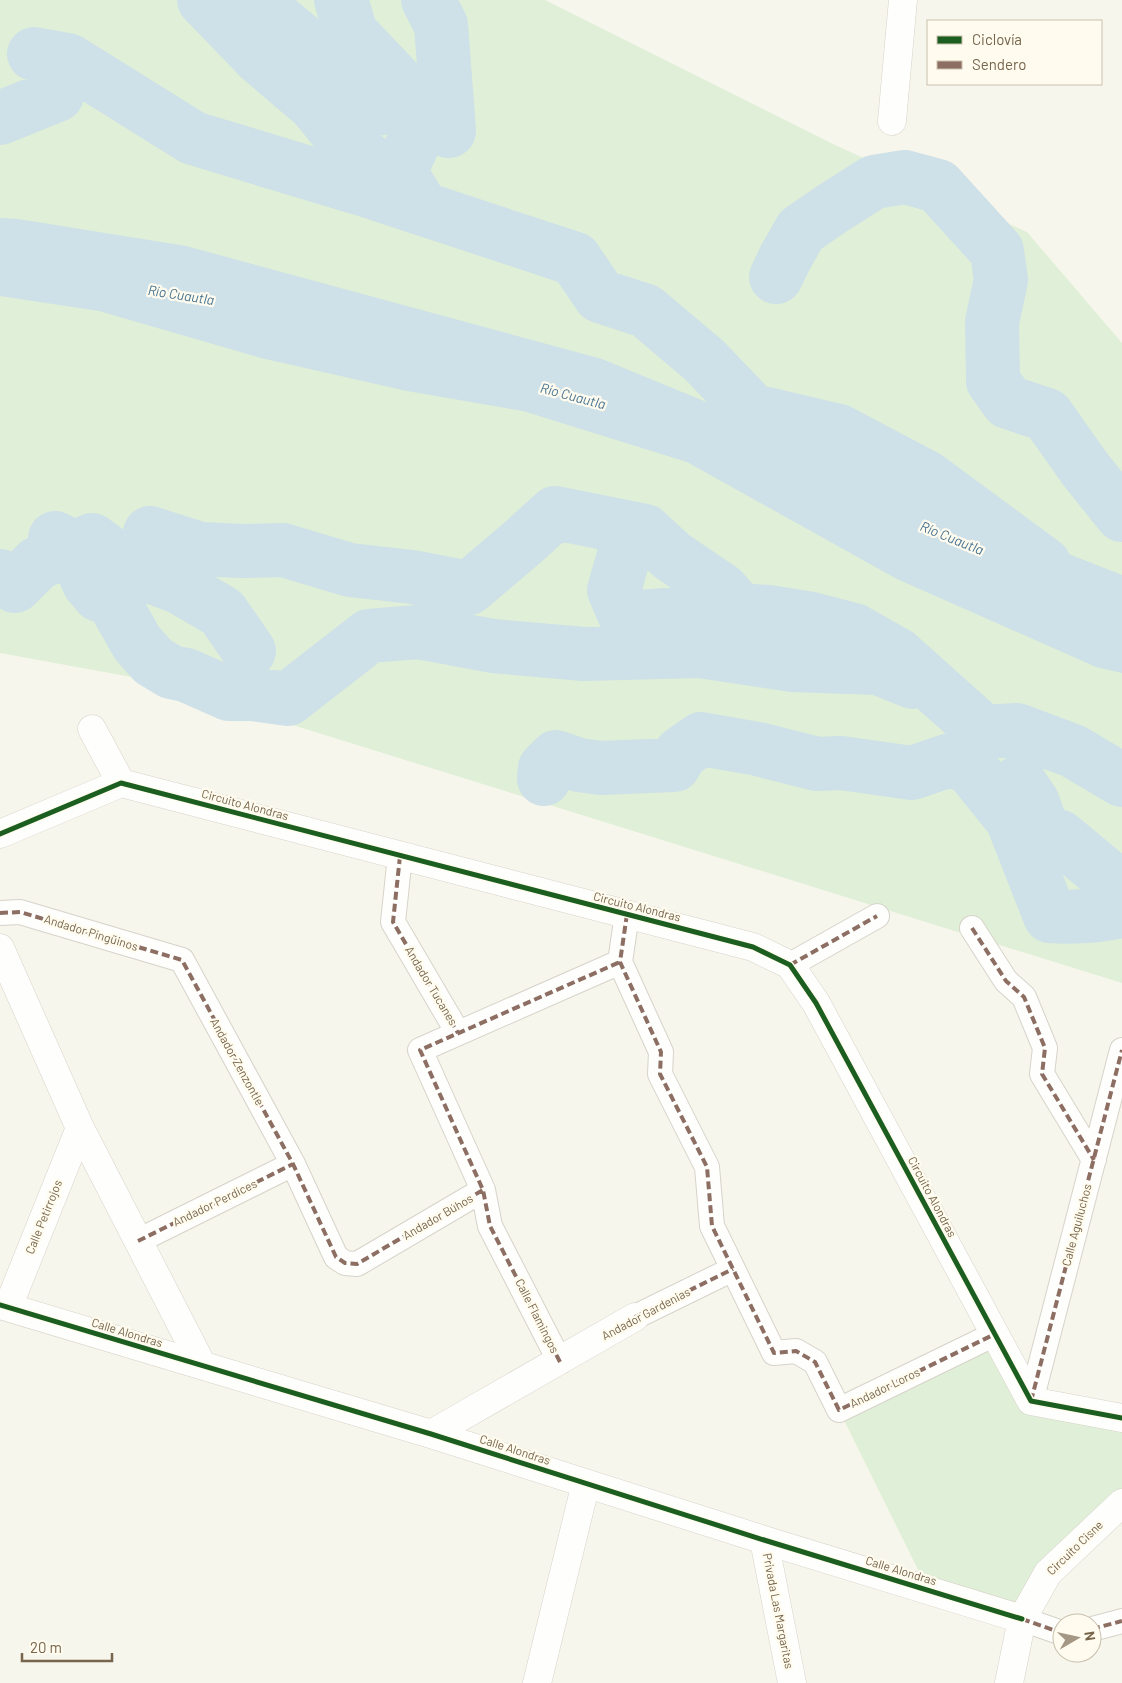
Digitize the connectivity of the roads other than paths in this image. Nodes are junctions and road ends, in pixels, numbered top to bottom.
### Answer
1 (903, 0) edge
2 (892, 121) dead end
3 (92, 729) dead end
4 (121, 783) junction
5 (0, 834) edge
6 (400, 856) junction
7 (0, 913) edge
8 (627, 914) junction
9 (877, 916) dead end
10 (972, 928) dead end
11 (0, 948) edge
12 (182, 960) joint
13 (620, 962) junction
14 (790, 965) junction
15 (458, 1034) junction
16 (1122, 1050) edge
17 (80, 1128) junction
18 (1094, 1160) junction
19 (293, 1164) junction
20 (483, 1190) junction
21 (138, 1241) junction
22 (733, 1269) junction
23 (4, 1306) edge
24 (635, 1317) joint
25 (995, 1334) junction
26 (560, 1362) junction
27 (202, 1365) junction
28 (1031, 1401) junction
29 (1122, 1418) edge
30 (431, 1434) junction
31 (586, 1483) junction
32 (1122, 1503) edge
33 (764, 1540) junction
34 (1022, 1619) junction
35 (1122, 1621) edge
36 (1102, 1626) edge
37 (1052, 1630) edge
38 (537, 1683) edge
39 (792, 1683) edge
40 (1009, 1683) edge

1 - 2 street
3 - 4 street
4 - 5 street
4 - 6 street, Circuito Alondras
6 - 8 street, Circuito Alondras
6 - 15 street, Andador Tucanes
7 - 12 street, Andador Pingüinos
8 - 13 street
8 - 14 street, Circuito Alondras
9 - 14 street
10 - 18 street
11 - 17 street
12 - 19 street, Andador Zenzontle
13 - 15 street, Andador Tucanes
13 - 22 street
14 - 25 street, Circuito Alondras
15 - 20 street, Andador Búhos
16 - 18 street, Calle Aguiluchos
17 - 21 street
17 - 23 street, Calle Petirrojos
18 - 28 street, Calle Aguiluchos
19 - 20 street, Andador Búhos
19 - 21 street, Andador Perdices
20 - 26 street, Calle Flamingos
21 - 27 street
22 - 24 street, Andador Gardenias
22 - 25 street, Andador Loros
23 - 27 street, Calle Alondras
24 - 26 street, Andador Gardenias
25 - 28 street, Circuito Alondras
26 - 30 street, Calle Flamingos
27 - 30 street, Calle Alondras
28 - 29 street
30 - 31 street, Calle Alondras
31 - 33 street, Calle Alondras
31 - 38 street
32 - 34 street, Circuito Cisne
33 - 34 street, Calle Alondras
33 - 39 street, Privada Las Margaritas
34 - 37 street
34 - 40 street, Circuito Cisne
35 - 36 street

